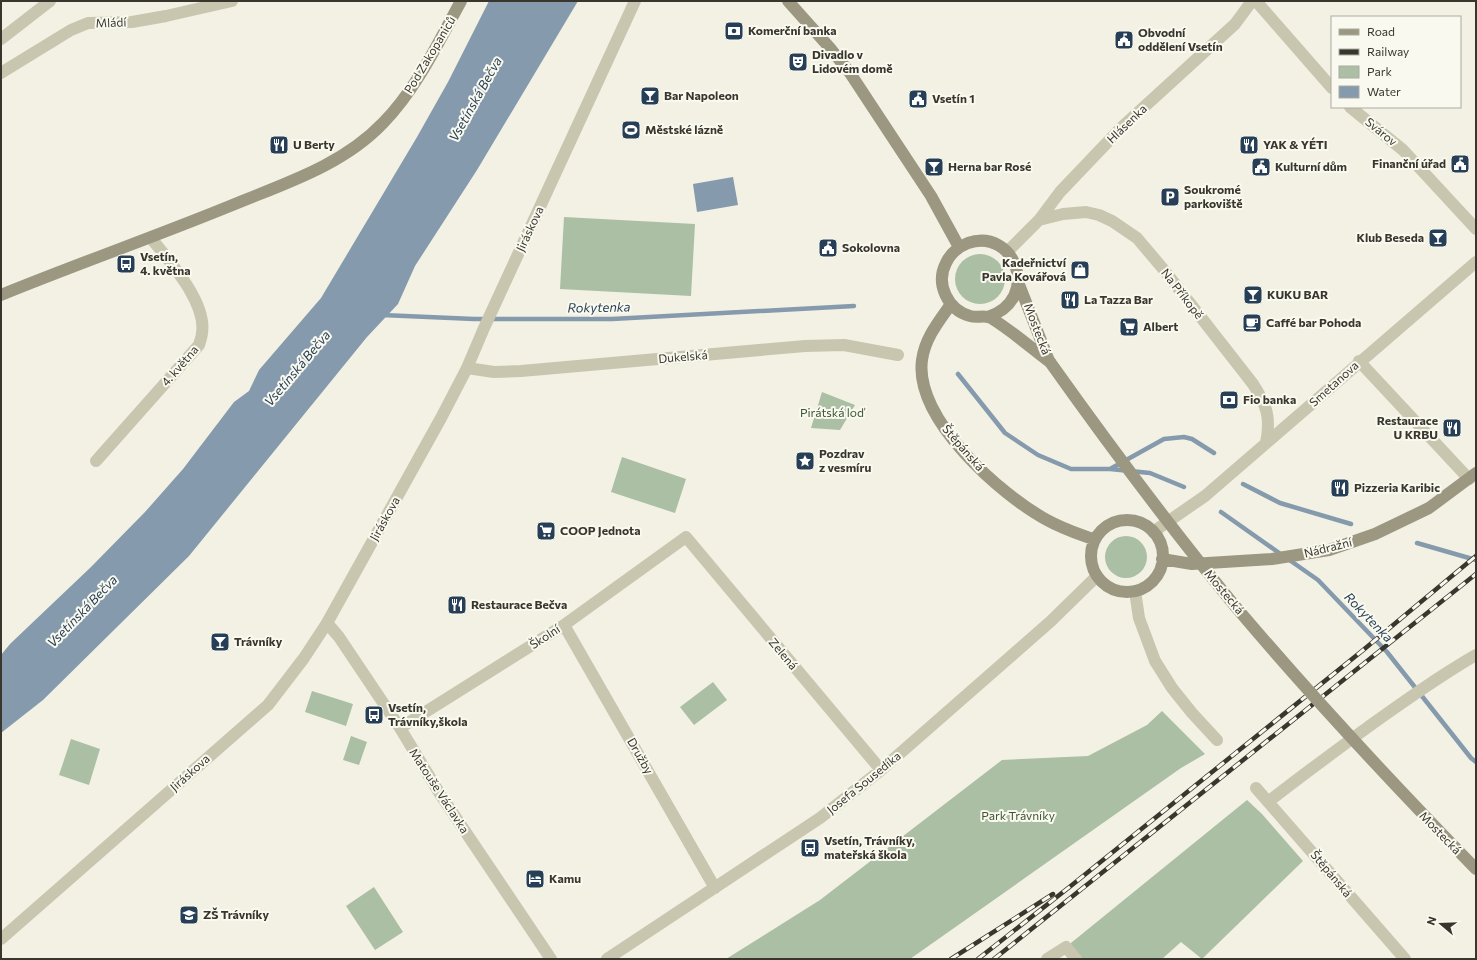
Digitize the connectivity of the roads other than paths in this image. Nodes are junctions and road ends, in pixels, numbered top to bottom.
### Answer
1 (50, 1) edge
2 (232, 1) edge
3 (461, 1) edge
4 (635, 1) edge
5 (788, 1) edge
6 (1252, 1) edge
7 (1256, 1) edge
8 (1, 39) edge
9 (1, 73) edge
10 (1331, 87) edge
11 (1351, 108) edge
12 (1039, 220) junction
13 (1476, 230) edge
14 (151, 238) junction
15 (959, 247) junction
16 (1007, 252) junction
17 (1476, 262) edge
18 (1018, 282) junction
19 (1, 295) edge
20 (951, 304) junction
21 (988, 316) junction
22 (898, 355) dead end
23 (1359, 361) junction
24 (1050, 362) junction
25 (467, 368) junction
26 (1266, 443) junction
27 (96, 461) dead end
28 (1472, 476) edge
29 (1153, 532) junction
30 (686, 537) joint
31 (1095, 540) junction
32 (1162, 560) junction
33 (1097, 576) junction
34 (1135, 591) junction
35 (327, 623) junction
36 (564, 625) junction
37 (1476, 655) edge
38 (400, 728) junction
39 (1216, 740) dead end
40 (881, 770) junction
41 (1256, 788) dead end
42 (1268, 802) junction
43 (1476, 869) edge
44 (715, 888) junction
45 (1, 938) edge
46 (551, 959) edge
47 (607, 959) edge
48 (1047, 959) edge
49 (1076, 959) edge
50 (1405, 959) edge

1 - 8 street
2 - 9 street, Mládí
3 - 14 street, Pod Zakopaniců
4 - 25 street, Jiráskova
5 - 15 street
6 - 12 street, Hlásenka
7 - 10 street
11 - 13 street, Svárov
12 - 16 street, Hlásenka
12 - 26 street, Na Příkopě
14 - 19 street
14 - 27 street, 4. května
15 - 16 street
15 - 20 street
16 - 18 street
17 - 23 street, Smetanova
18 - 21 street
18 - 24 street, Mostecká
20 - 21 street
20 - 31 street, Štěpánská
21 - 24 street
22 - 25 street, Dukelská
23 - 26 street, Smetanova
23 - 28 street
24 - 43 street, Mostecká, bridge
25 - 35 street, Jiráskova
26 - 29 street, Smetanova
28 - 32 street, Nádražní
29 - 31 street
29 - 32 street
30 - 36 street, Školní
30 - 40 street, Zelená
31 - 33 street
32 - 34 street
33 - 34 street
33 - 40 street, Josefa Sousedíka
34 - 39 street
35 - 38 street, Matouše Václavka
35 - 45 street, Jiráskova
36 - 38 street, Školní
36 - 44 street, Družby
37 - 42 street
38 - 46 street, Matouše Václavka
40 - 44 street, Josefa Sousedíka
41 - 42 street, Štěpánská
42 - 50 street, Štěpánská
44 - 47 street, Josefa Sousedíka
48 - 49 street

